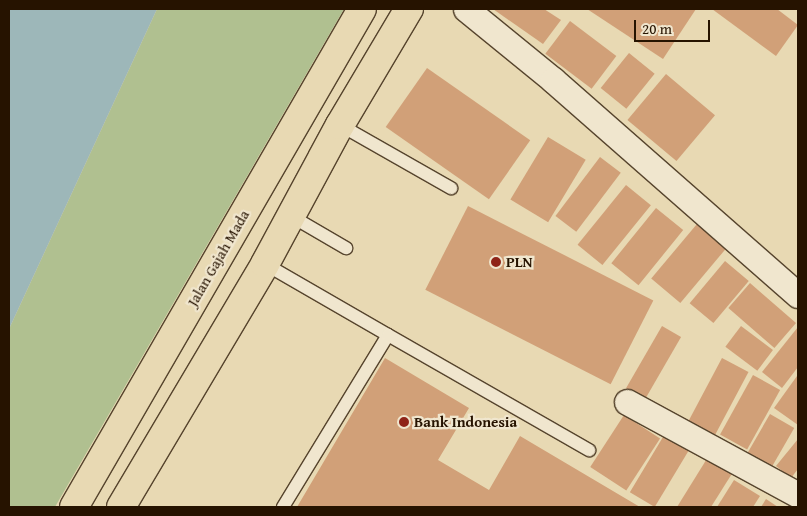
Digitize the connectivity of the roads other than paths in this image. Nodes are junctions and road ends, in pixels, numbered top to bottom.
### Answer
1 (362, 9) edge
2 (409, 9) edge
3 (466, 9) edge
4 (340, 125) junction
5 (451, 188) dead end
6 (291, 216) junction
7 (346, 248) dead end
8 (265, 264) junction
9 (798, 295) edge
10 (388, 335) junction
11 (627, 402) dead end
12 (589, 450) dead end
13 (798, 495) edge
14 (74, 507) edge
15 (122, 507) edge
16 (283, 507) edge

1 - 14 highway, Jalan Gajah Mada
2 - 4 highway
3 - 9 street
4 - 5 lane
4 - 6 highway
6 - 7 lane
6 - 8 highway
8 - 10 lane
8 - 15 highway
10 - 12 lane
10 - 16 lane
11 - 13 street

